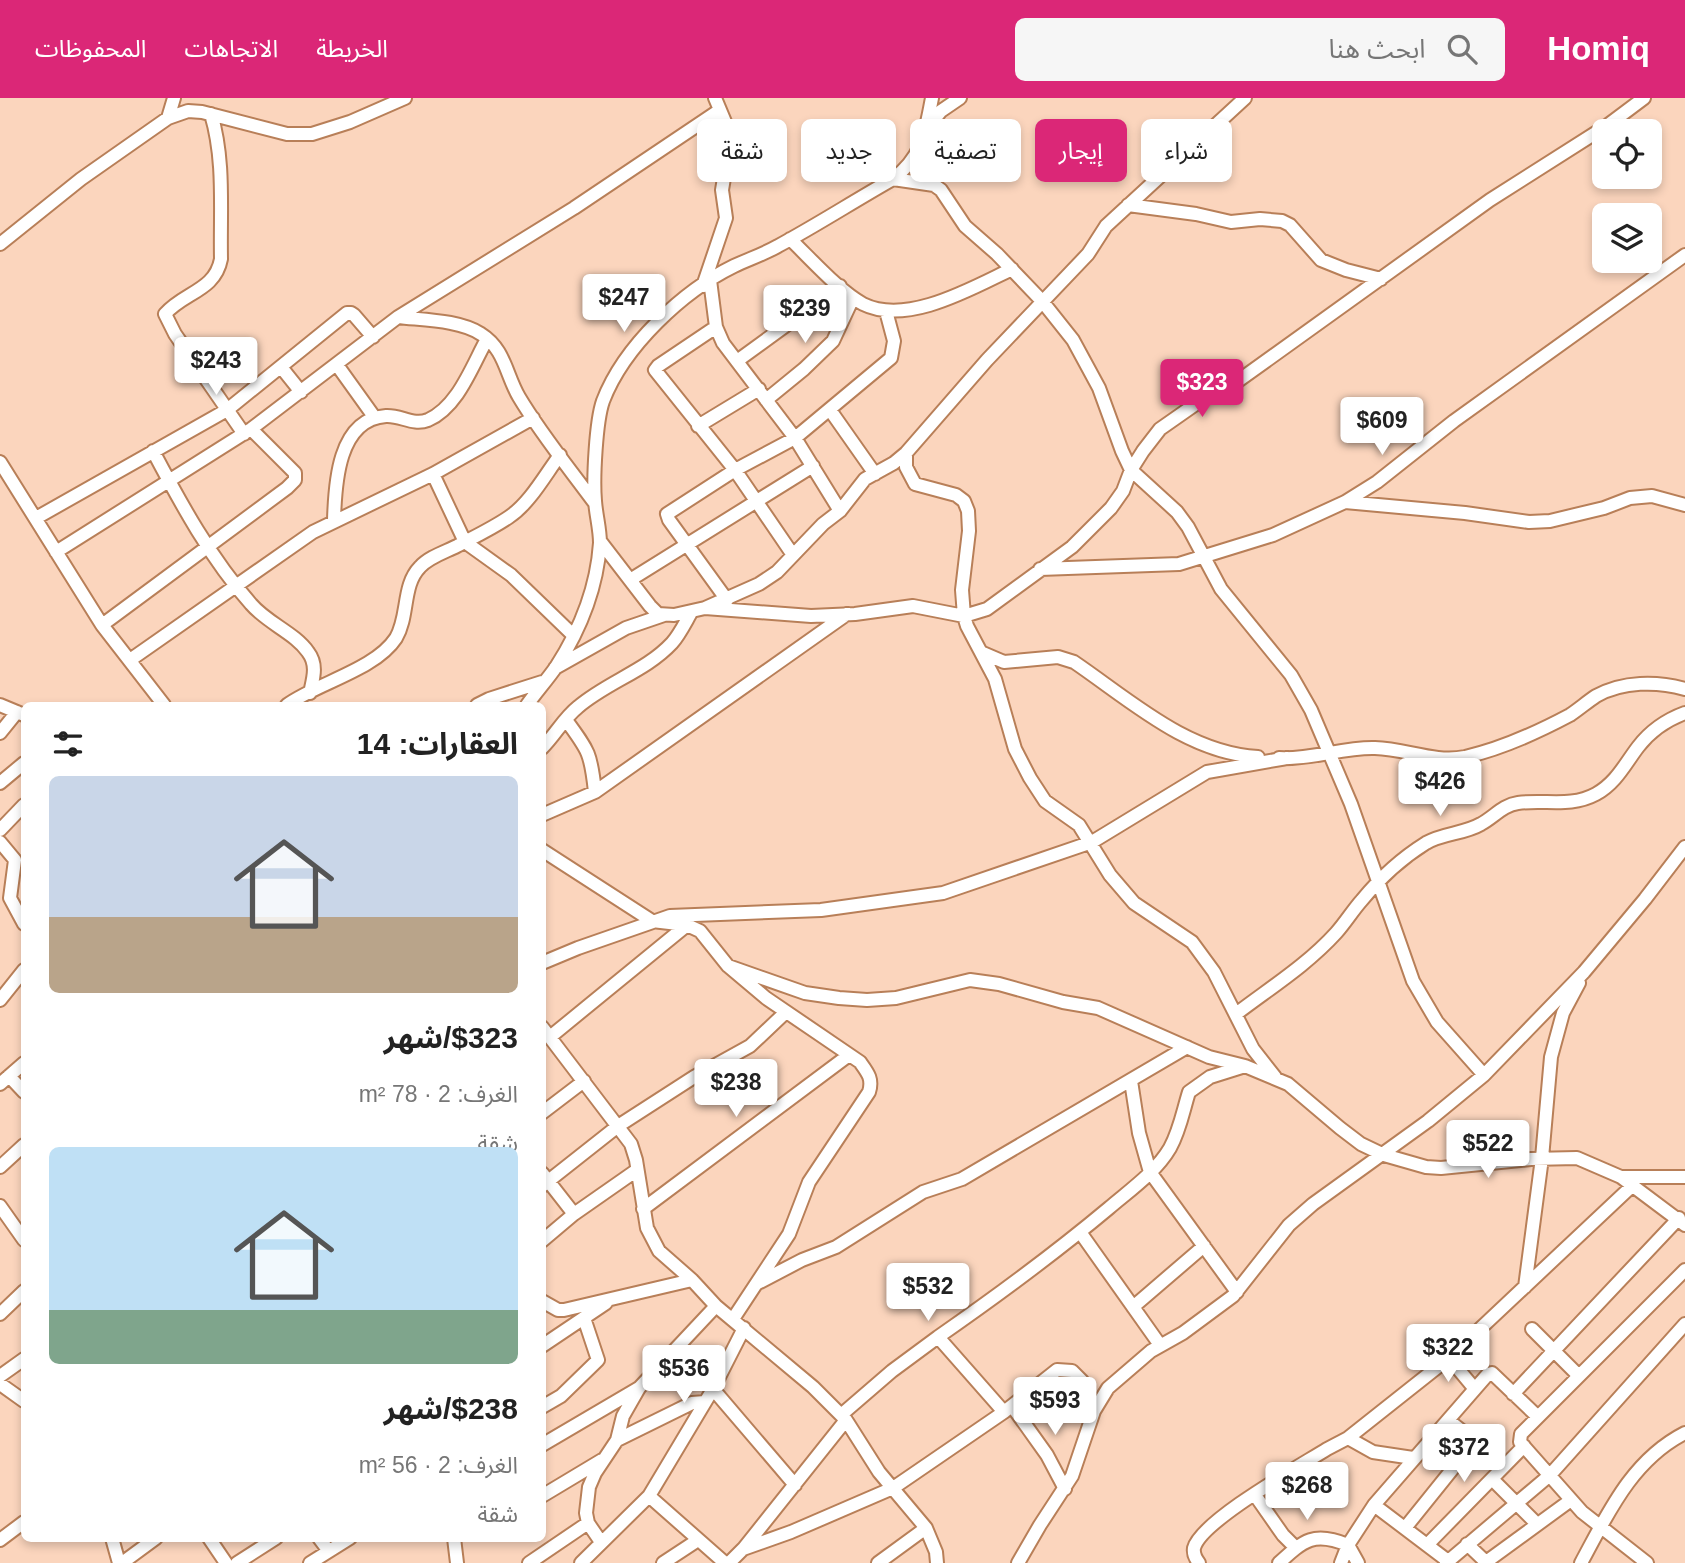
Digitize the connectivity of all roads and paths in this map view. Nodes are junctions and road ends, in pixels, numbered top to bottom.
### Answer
1 (174, 98) edge
2 (405, 98) edge
3 (932, 98) edge
4 (960, 98) edge
5 (1245, 98) edge
6 (1644, 98) edge
7 (718, 104) edge
8 (211, 114) junction
9 (168, 118) junction
10 (928, 119) edge
11 (935, 119) edge
12 (910, 164) edge
13 (896, 176) edge
14 (896, 179) edge
15 (888, 182) edge
16 (1128, 205) junction
17 (790, 239) junction
18 (0, 244) edge
19 (1685, 255) edge
20 (1012, 270) junction
21 (1381, 279) junction
22 (707, 283) junction
23 (840, 286) junction
24 (853, 298) junction
25 (1042, 301) junction
26 (886, 311) junction
27 (398, 317) junction
28 (716, 327) junction
29 (373, 337) junction
30 (487, 339) junction
31 (737, 361) junction
32 (337, 365) junction
33 (281, 367) junction
34 (301, 392) junction
35 (762, 395) junction
36 (227, 410) junction
37 (830, 410) junction
38 (375, 418) junction
39 (533, 418) junction
40 (698, 426) junction
41 (247, 432) junction
42 (795, 438) junction
43 (153, 451) junction
44 (906, 453) junction
45 (560, 455) junction
46 (0, 462) edge
47 (813, 466) junction
48 (735, 470) junction
49 (1131, 470) junction
50 (433, 474) junction
51 (875, 474) junction
52 (168, 480) junction
53 (0, 481) edge
54 (23, 495) junction
55 (757, 502) junction
56 (1345, 502) junction
57 (595, 503) junction
58 (1685, 505) edge
59 (840, 511) junction
60 (36, 518) junction
61 (334, 520) junction
62 (600, 541) junction
63 (465, 542) junction
64 (688, 545) junction
65 (208, 546) junction
66 (56, 552) junction
67 (793, 555) junction
68 (1205, 557) junction
69 (1039, 569) junction
70 (630, 580) junction
71 (237, 587) junction
72 (727, 600) junction
73 (699, 609) junction
74 (847, 614) junction
75 (664, 615) junction
76 (964, 616) junction
77 (102, 625) junction
78 (573, 635) junction
79 (983, 653) junction
80 (130, 660) junction
81 (555, 668) junction
82 (542, 682) junction
83 (1685, 689) edge
84 (310, 692) junction
85 (162, 702) edge
86 (292, 702) edge
87 (483, 702) edge
88 (529, 702) edge
89 (0, 705) edge
90 (21, 713) edge
91 (1685, 713) edge
92 (566, 720) junction
93 (0, 733) edge
94 (546, 743) edge
95 (1331, 753) junction
96 (1287, 758) junction
97 (21, 766) edge
98 (0, 783) edge
99 (595, 793) junction
100 (21, 808) edge
101 (546, 813) edge
102 (0, 830) edge
103 (0, 842) edge
104 (1092, 842) junction
105 (1685, 847) edge
106 (546, 853) edge
107 (14, 866) junction
108 (0, 883) edge
109 (1378, 883) junction
110 (21, 918) edge
111 (652, 921) junction
112 (687, 925) junction
113 (546, 961) edge
114 (728, 966) junction
115 (1584, 972) junction
116 (21, 974) edge
117 (0, 1000) edge
118 (786, 1012) junction
119 (1236, 1014) junction
120 (546, 1032) edge
121 (1187, 1047) junction
122 (849, 1055) junction
123 (21, 1066) edge
124 (1245, 1066) junction
125 (1484, 1075) junction
126 (1277, 1079) junction
127 (5, 1080) edge
128 (584, 1081) junction
129 (1131, 1081) junction
130 (21, 1090) edge
131 (546, 1110) edge
132 (618, 1126) junction
133 (21, 1148) edge
134 (1384, 1154) junction
135 (1542, 1158) junction
136 (0, 1167) edge
137 (637, 1170) junction
138 (1150, 1172) junction
139 (1621, 1177) junction
140 (1685, 1177) edge
141 (546, 1179) edge
142 (546, 1182) edge
143 (1633, 1185) junction
144 (0, 1206) edge
145 (643, 1209) junction
146 (574, 1214) junction
147 (1682, 1222) edge
148 (1080, 1232) junction
149 (21, 1235) edge
150 (546, 1238) edge
151 (1204, 1246) junction
152 (1685, 1270) edge
153 (692, 1280) junction
154 (753, 1286) junction
155 (1525, 1287) junction
156 (1237, 1292) junction
157 (21, 1294) edge
158 (612, 1299) junction
159 (716, 1306) junction
160 (546, 1307) edge
161 (1133, 1307) junction
162 (0, 1314) edge
163 (584, 1318) junction
164 (738, 1324) junction
165 (1685, 1324) edge
166 (1532, 1329) dead end
167 (937, 1337) junction
168 (546, 1343) edge
169 (1160, 1345) junction
170 (1554, 1351) junction
171 (1449, 1358) junction
172 (21, 1361) edge
173 (0, 1376) edge
174 (1580, 1376) junction
175 (0, 1384) edge
176 (639, 1388) junction
177 (1474, 1388) junction
178 (713, 1389) junction
179 (1513, 1394) junction
180 (21, 1399) edge
181 (705, 1402) junction
182 (546, 1405) edge
183 (1008, 1409) junction
184 (1094, 1411) junction
185 (844, 1417) junction
186 (1538, 1417) junction
187 (1448, 1420) junction
188 (1685, 1433) edge
189 (1348, 1438) junction
190 (617, 1440) junction
191 (1475, 1441) junction
192 (546, 1443) edge
193 (1524, 1446) junction
194 (605, 1458) junction
195 (1413, 1458) junction
196 (1505, 1465) junction
197 (1550, 1475) junction
198 (1492, 1479) junction
199 (795, 1485) junction
200 (893, 1488) junction
201 (1065, 1489) junction
202 (546, 1490) edge
203 (1255, 1495) junction
204 (649, 1496) junction
205 (1572, 1500) junction
206 (1517, 1502) junction
207 (1374, 1505) junction
208 (588, 1523) junction
209 (21, 1524) edge
210 (1537, 1524) junction
211 (926, 1528) junction
212 (1405, 1528) junction
213 (1602, 1528) junction
214 (0, 1540) edge
215 (698, 1540) junction
216 (113, 1542) edge
217 (150, 1542) edge
218 (212, 1542) edge
219 (270, 1542) edge
220 (322, 1542) edge
221 (343, 1542) edge
222 (454, 1542) edge
223 (601, 1542) junction
224 (1467, 1544) junction
225 (1348, 1545) junction
226 (1427, 1545) junction
227 (1296, 1548) junction
228 (743, 1549) junction
229 (328, 1550) junction
230 (455, 1561) edge
231 (313, 1562) edge
232 (1447, 1562) edge
233 (121, 1563) edge
234 (226, 1563) edge
235 (237, 1563) edge
236 (529, 1563) edge
237 (581, 1563) edge
238 (663, 1563) edge
239 (727, 1563) edge
240 (878, 1563) edge
241 (937, 1563) edge
242 (1018, 1563) edge
243 (1199, 1563) edge
244 (1279, 1563) edge
245 (1341, 1563) edge
246 (1358, 1563) edge
247 (1581, 1563) edge
248 (1647, 1563) edge

1 - 9 street
2 - 8 street
3 - 10 street
4 - 11 street
5 - 16 street
6 - 21 street
7 - 22 street
7 - 27 street
8 - 9 street
8 - 36 street
9 - 18 street
12 - 13 street
14 - 20 street
15 - 17 street
16 - 21 street
16 - 25 street
17 - 22 street
17 - 23 street
19 - 56 street
20 - 25 street
20 - 26 street
21 - 49 street
22 - 28 street
22 - 57 street
23 - 24 street
23 - 31 street
24 - 26 street
24 - 35 street
25 - 44 street
25 - 49 street
26 - 37 street
27 - 29 street
27 - 30 street
28 - 31 street
28 - 40 street
29 - 32 street
29 - 33 street
30 - 38 street
30 - 39 street
31 - 35 street
32 - 34 street
32 - 38 street
33 - 34 street
33 - 36 street
34 - 41 street
35 - 40 street
35 - 42 street
36 - 41 street
36 - 43 street
37 - 42 street
37 - 51 street
38 - 61 street
39 - 45 street
39 - 50 street
40 - 48 street
41 - 52 street
41 - 65 street
42 - 47 street
42 - 48 street
43 - 52 street
43 - 60 street
44 - 51 street
44 - 76 street
45 - 57 street
45 - 63 street
46 - 54 street
47 - 55 street
47 - 59 street
48 - 55 street
48 - 64 street
49 - 68 street
49 - 69 street
50 - 61 street
50 - 63 street
51 - 59 street
52 - 65 street
52 - 66 street
53 - 54 street
54 - 60 street
55 - 64 street
55 - 67 street
56 - 58 street
56 - 68 street
57 - 62 street
59 - 67 street
60 - 66 street
61 - 71 street
62 - 70 street
62 - 78 street
63 - 78 street
63 - 84 street
64 - 70 street
64 - 72 street
65 - 71 street
65 - 77 street
66 - 77 street
67 - 72 street
68 - 69 street
68 - 95 street
69 - 76 street
70 - 75 street
71 - 80 street
71 - 84 street
72 - 73 street
73 - 74 street
73 - 75 street
73 - 92 street
74 - 76 street
74 - 99 street
75 - 81 street
76 - 79 street
77 - 80 street
78 - 81 street
79 - 96 street
79 - 104 street
80 - 85 street
81 - 82 street
82 - 87 street
82 - 88 street
83 - 95 street
84 - 86 street
89 - 90 street
90 - 93 street
91 - 109 street
92 - 94 street
92 - 99 street
95 - 96 street
95 - 109 street
96 - 104 street
97 - 98 street
99 - 101 street
100 - 102 street
103 - 107 street
104 - 111 street
104 - 119 street
105 - 115 street
106 - 111 street
107 - 108 street
107 - 110 street
109 - 119 street
109 - 125 street
111 - 112 street
111 - 113 street
112 - 114 street
112 - 120 street
114 - 118 street
114 - 121 street
115 - 125 street
115 - 135 street
116 - 117 street
118 - 122 street
118 - 132 street
119 - 126 street
120 - 128 street
121 - 124 street
121 - 129 street
122 - 145 street
122 - 154 street
123 - 127 street
124 - 126 street
124 - 138 street
125 - 134 street
126 - 134 street
127 - 130 street
128 - 131 street
128 - 132 street
129 - 138 street
129 - 154 street
132 - 137 street
132 - 141 street
133 - 136 street
134 - 135 street
134 - 156 street
135 - 139 street
135 - 155 street
137 - 145 street
137 - 146 street
138 - 148 street
138 - 151 street
139 - 140 street
139 - 143 street
142 - 146 street
143 - 147 street
143 - 155 street
144 - 149 street
145 - 153 street
146 - 150 street
147 - 170 street
148 - 161 street
148 - 167 street
151 - 156 street
151 - 161 street
152 - 174 street
153 - 158 street
153 - 159 street
154 - 164 street
155 - 171 street
156 - 169 street
157 - 162 street
158 - 160 street
158 - 163 street
159 - 164 street
159 - 176 street
161 - 169 street
163 - 168 street
163 - 182 street
164 - 178 street
164 - 185 street
165 - 197 street
166 - 170 street
167 - 183 street
167 - 185 street
169 - 184 street
170 - 174 street
170 - 179 street
171 - 177 street
171 - 189 street
172 - 173 street
174 - 186 street
175 - 180 street
176 - 190 street
176 - 192 street
177 - 179 street
177 - 187 street
178 - 181 street
178 - 199 street
179 - 186 street
181 - 190 street
181 - 204 street
183 - 184 street
183 - 200 street
183 - 201 street
184 - 201 street
185 - 199 street
185 - 200 street
186 - 193 street
187 - 191 street
187 - 195 street
188 - 213 street
189 - 195 street
189 - 203 street
190 - 194 street
191 - 196 street
191 - 212 street
193 - 196 street
193 - 197 street
194 - 202 street
194 - 208 street
195 - 207 street
196 - 198 street
197 - 205 street
197 - 206 street
198 - 206 street
198 - 226 street
199 - 228 street
200 - 211 street
200 - 228 street
201 - 242 street
203 - 227 street
203 - 243 street
204 - 215 street
204 - 223 street
205 - 210 street
205 - 213 street
206 - 210 street
206 - 224 street
207 - 212 street
207 - 225 street
208 - 223 street
208 - 236 street
209 - 214 street
210 - 224 street
211 - 240 street
211 - 241 street
212 - 226 street
213 - 247 street
213 - 248 street
215 - 238 street
215 - 239 street
216 - 233 street
217 - 233 street
218 - 234 street
219 - 235 street
220 - 229 street
221 - 229 street
222 - 230 street
223 - 237 street
224 - 232 street
225 - 227 street
225 - 245 street
225 - 246 street
226 - 232 street
227 - 244 street
228 - 239 street
229 - 231 street

